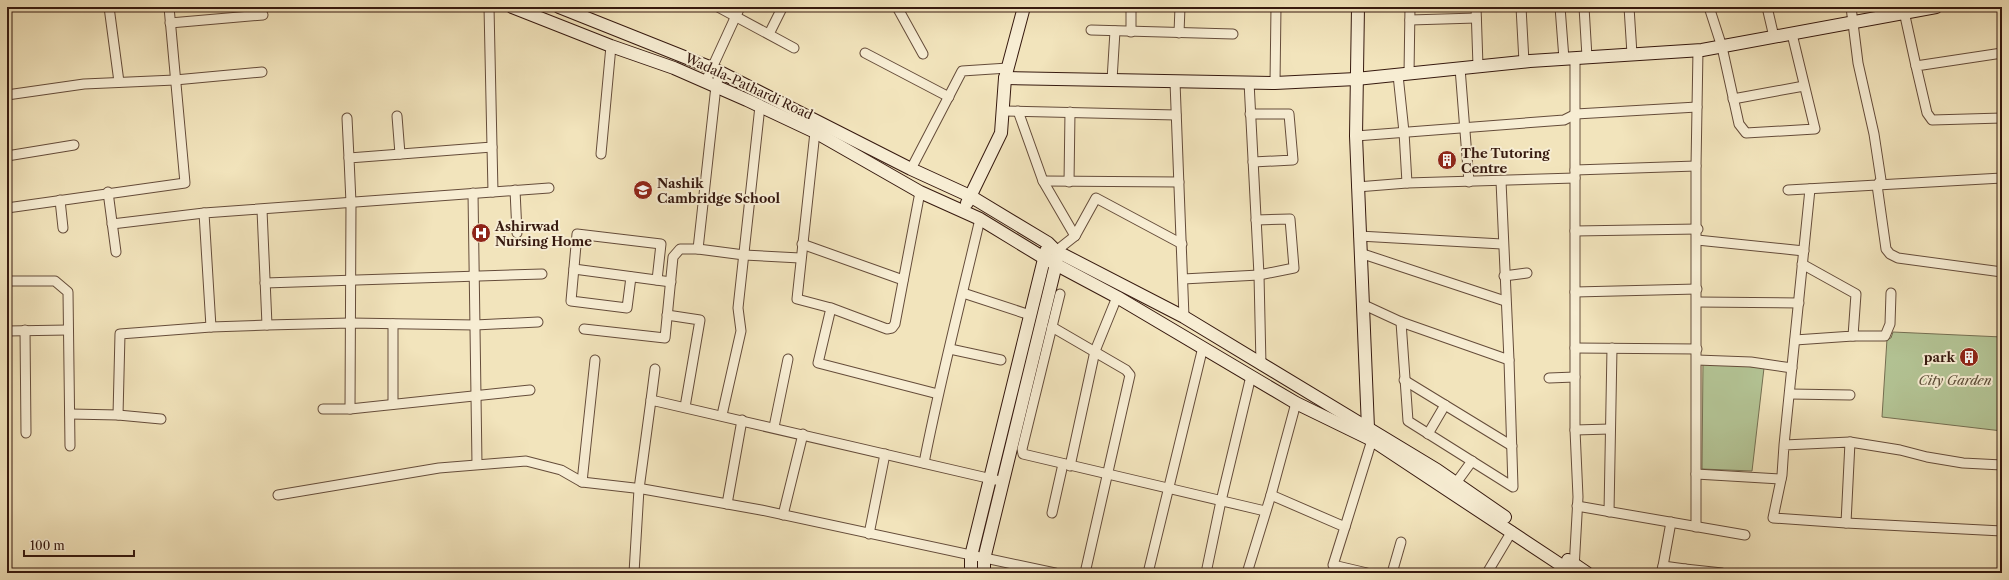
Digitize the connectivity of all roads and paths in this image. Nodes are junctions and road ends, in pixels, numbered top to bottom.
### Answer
1 (109, 7) edge
2 (169, 7) edge
3 (489, 7) edge
4 (512, 7) edge
5 (559, 7) edge
6 (718, 7) edge
7 (897, 7) edge
8 (1024, 7) edge
9 (1131, 7) edge
10 (1180, 7) edge
11 (1276, 7) edge
12 (1358, 7) edge
13 (1410, 7) edge
14 (1476, 7) edge
15 (1521, 7) edge
16 (1560, 7) edge
17 (1584, 7) edge
18 (1629, 7) edge
19 (1709, 7) edge
20 (1767, 7) edge
21 (1851, 7) edge
22 (1936, 7) edge
23 (782, 8) edge
24 (579, 10) edge
25 (1904, 10) edge
26 (738, 11) edge
27 (263, 15) dead end
28 (1476, 18) junction
29 (1410, 20) junction
30 (170, 23) junction
31 (1853, 23) junction
32 (1092, 30) dead end
33 (1115, 31) junction
34 (1131, 32) junction
35 (1179, 33) junction
36 (770, 34) junction
37 (1232, 34) dead end
38 (1792, 34) junction
39 (1774, 37) junction
40 (611, 46) junction
41 (1722, 47) junction
42 (794, 48) dead end
43 (1698, 50) junction
44 (865, 53) dead end
45 (923, 54) dead end
46 (1632, 54) junction
47 (2002, 55) edge
48 (1575, 58) junction
49 (1524, 62) junction
50 (1478, 66) junction
51 (1916, 66) junction
52 (1460, 68) junction
53 (716, 70) junction
54 (262, 72) dead end
55 (1006, 73) junction
56 (1403, 74) junction
57 (1356, 79) junction
58 (175, 80) junction
59 (1112, 80) junction
60 (119, 82) junction
61 (1175, 82) junction
62 (1249, 82) junction
63 (1276, 83) junction
64 (711, 84) junction
65 (1804, 86) junction
66 (7, 95) edge
67 (948, 97) junction
68 (1733, 99) junction
69 (760, 106) junction
70 (1698, 107) junction
71 (1003, 111) junction
72 (1018, 111) junction
73 (1070, 112) junction
74 (1250, 114) junction
75 (1576, 114) junction
76 (1176, 115) junction
77 (397, 116) dead end
78 (347, 118) dead end
79 (2002, 118) edge
80 (1465, 127) junction
81 (815, 132) junction
82 (1404, 132) junction
83 (1356, 136) junction
84 (74, 145) dead end
85 (492, 147) junction
86 (400, 154) junction
87 (601, 154) dead end
88 (7, 156) edge
89 (349, 158) junction
90 (1253, 162) junction
91 (1696, 166) junction
92 (911, 169) junction
93 (1575, 174) junction
94 (2002, 178) edge
95 (1043, 181) junction
96 (1501, 181) junction
97 (1069, 182) junction
98 (1103, 182) junction
99 (1179, 182) junction
100 (1469, 182) junction
101 (1407, 183) junction
102 (1877, 184) junction
103 (1357, 187) junction
104 (549, 188) dead end
105 (1810, 189) junction
106 (515, 190) junction
107 (1788, 190) dead end
108 (108, 192) junction
109 (493, 192) junction
110 (920, 192) junction
111 (473, 193) junction
112 (970, 196) junction
113 (1096, 198) junction
114 (60, 200) junction
115 (351, 203) junction
116 (7, 208) edge
117 (262, 210) junction
118 (964, 212) junction
119 (204, 213) junction
120 (980, 219) junction
121 (1256, 220) junction
122 (112, 224) junction
123 (63, 228) dead end
124 (1698, 229) junction
125 (1575, 231) junction
126 (517, 233) dead end
127 (1075, 236) junction
128 (1359, 236) junction
129 (1698, 240) junction
130 (802, 244) junction
131 (1182, 244) junction
132 (1502, 244) junction
133 (1052, 247) junction
134 (698, 249) junction
135 (1804, 250) junction
136 (116, 252) dead end
137 (1360, 253) junction
138 (744, 255) junction
139 (800, 258) junction
140 (1044, 258) junction
141 (1056, 264) junction
142 (1802, 264) junction
143 (574, 269) junction
144 (2002, 272) edge
145 (1527, 273) dead end
146 (542, 274) dead end
147 (1259, 275) junction
148 (474, 276) junction
149 (1504, 276) junction
150 (631, 277) junction
151 (350, 279) junction
152 (1183, 279) junction
153 (657, 280) junction
154 (903, 280) junction
155 (7, 281) edge
156 (671, 282) junction
157 (265, 283) junction
158 (1697, 289) junction
159 (1575, 292) junction
160 (963, 293) junction
161 (1891, 293) dead end
162 (1060, 294) dead end
163 (1117, 297) junction
164 (1505, 301) junction
165 (1697, 302) junction
166 (1362, 304) junction
167 (1798, 304) junction
168 (831, 308) junction
169 (667, 315) junction
170 (1030, 315) junction
171 (1184, 317) junction
172 (538, 322) dead end
173 (1401, 322) junction
174 (350, 323) junction
175 (393, 324) junction
176 (266, 325) junction
177 (475, 325) junction
178 (211, 327) junction
179 (1052, 327) junction
180 (584, 329) dead end
181 (25, 330) junction
182 (68, 330) junction
183 (7, 331) edge
184 (1853, 336) junction
185 (1795, 340) junction
186 (1203, 346) junction
187 (1575, 348) junction
188 (1612, 348) junction
189 (950, 349) junction
190 (1697, 349) junction
191 (1095, 351) junction
192 (788, 359) dead end
193 (595, 360) dead end
194 (1000, 360) dead end
195 (1509, 360) junction
196 (1697, 360) junction
197 (1261, 365) junction
198 (1792, 368) junction
199 (655, 369) dead end
200 (1251, 376) junction
201 (1575, 377) junction
202 (1549, 378) dead end
203 (1404, 380) junction
204 (530, 390) dead end
205 (938, 394) junction
206 (1790, 394) junction
207 (476, 395) junction
208 (1850, 395) dead end
209 (651, 400) junction
210 (1296, 403) junction
211 (394, 404) junction
212 (1445, 405) junction
213 (685, 407) junction
214 (323, 409) dead end
215 (350, 409) junction
216 (70, 414) junction
217 (118, 415) junction
218 (722, 415) junction
219 (161, 419) dead end
220 (742, 420) junction
221 (774, 427) junction
222 (1575, 430) junction
223 (1610, 430) junction
224 (26, 433) dead end
225 (803, 434) junction
226 (1428, 434) junction
227 (1368, 435) junction
228 (1850, 442) junction
229 (1784, 445) junction
230 (70, 446) dead end
231 (1512, 446) junction
232 (885, 454) junction
233 (1472, 461) junction
234 (924, 463) junction
235 (477, 464) junction
236 (1067, 465) junction
237 (2002, 465) edge
238 (1107, 474) junction
239 (1696, 474) junction
240 (990, 479) junction
241 (1781, 479) junction
242 (582, 482) junction
243 (1003, 482) junction
244 (1456, 483) junction
245 (1168, 488) junction
246 (640, 489) junction
247 (278, 495) dead end
248 (1271, 495) junction
249 (1221, 501) junction
250 (727, 504) junction
251 (1577, 506) junction
252 (1265, 511) junction
253 (1609, 512) junction
254 (1052, 513) dead end
255 (783, 515) junction
256 (1671, 522) junction
257 (1846, 523) junction
258 (1696, 527) junction
259 (1345, 528) junction
260 (2002, 530) edge
261 (1512, 531) junction
262 (869, 534) junction
263 (1745, 536) dead end
264 (1401, 542) dead end
265 (971, 556) junction
266 (984, 559) junction
267 (1332, 569) edge
268 (1662, 569) edge
269 (1574, 570) edge
270 (1687, 571) edge
271 (634, 573) edge
272 (971, 573) edge
273 (984, 573) edge
274 (1055, 573) edge
275 (1085, 573) edge
276 (1148, 573) edge
277 (1206, 573) edge
278 (1247, 573) edge
279 (1366, 573) edge
280 (1392, 573) edge
281 (1487, 573) edge
282 (1587, 573) edge
283 (1722, 573) edge

1 - 60 street
2 - 30 street
3 - 85 street
4 - 40 main road, Wadala-Pathardi Road
5 - 24 main road, Wadala-Pathardi Road
6 - 26 street
7 - 45 street
8 - 55 main road
9 - 34 street
10 - 35 street
11 - 63 street
12 - 57 main road
13 - 29 street
14 - 28 street
15 - 49 street
16 - 48 street
17 - 48 street
18 - 46 street
19 - 41 street
20 - 39 street
21 - 31 street
22 - 25 main road
23 - 36 street
24 - 53 main road, Wadala-Pathardi Road
25 - 31 main road
25 - 51 street
26 - 36 street
26 - 53 street
27 - 30 street
28 - 29 street
28 - 50 street
29 - 56 street
30 - 58 street
31 - 38 main road
31 - 102 street
32 - 33 street
33 - 34 street
33 - 59 street
34 - 35 street
35 - 37 street
36 - 42 street
38 - 39 main road
38 - 65 street
39 - 41 main road
40 - 64 main road, Wadala-Pathardi Road
40 - 87 street
41 - 43 main road
41 - 68 street
43 - 46 main road
43 - 70 street
44 - 67 street
46 - 48 main road
47 - 51 street
48 - 49 main road
48 - 75 street
49 - 50 main road
50 - 52 main road
51 - 79 street
52 - 56 main road
52 - 80 street
53 - 64 street
53 - 92 main road, Wadala-Pathardi Road
54 - 58 street
55 - 59 main road
55 - 67 street
55 - 71 main road
56 - 57 main road
56 - 82 street
57 - 63 main road
57 - 83 main road
58 - 60 street
58 - 108 street
59 - 61 main road
60 - 66 street
61 - 62 main road
61 - 76 street
62 - 63 main road
62 - 74 street
64 - 69 main road, Wadala-Pathardi Road
64 - 134 street
65 - 68 street
65 - 68 street
67 - 92 street
69 - 81 main road, Wadala-Pathardi Road
69 - 138 street
70 - 75 street
70 - 91 street
71 - 72 street
71 - 112 main road
72 - 73 street
72 - 95 street
73 - 76 street
73 - 97 street
74 - 90 street
74 - 90 street
75 - 80 street
75 - 93 street
76 - 99 street
77 - 86 street
78 - 89 street
80 - 82 street
80 - 100 street
81 - 110 main road, Wadala-Pathardi Road
81 - 130 street
82 - 83 street
82 - 101 street
83 - 103 main road
84 - 88 street
85 - 86 street
85 - 109 street
86 - 89 street
89 - 115 street
90 - 121 street
91 - 93 street
91 - 124 street
92 - 112 main road, Wadala-Pathardi Road
93 - 96 street
93 - 125 street
94 - 102 street
95 - 97 street
95 - 127 street
96 - 100 street
96 - 132 street
97 - 98 street
98 - 99 street
98 - 113 street
99 - 131 street
100 - 101 street
101 - 103 street
102 - 105 street
102 - 144 street
103 - 128 main road
104 - 106 street
105 - 107 street
105 - 135 street
106 - 109 street
106 - 126 street
108 - 114 street
108 - 122 street
109 - 111 street
110 - 118 main road, Wadala-Pathardi Road
110 - 154 street
111 - 115 street
111 - 148 street
112 - 118 main road
112 - 133 main road, Wadala-Pathardi Road
113 - 127 street
113 - 131 street
114 - 116 street
114 - 123 street
115 - 117 street
115 - 151 street
117 - 119 street
117 - 157 street
118 - 120 main road, Wadala-Pathardi Road
119 - 122 street
119 - 178 street
120 - 140 main road, Wadala-Pathardi Road
120 - 160 street
121 - 147 street
121 - 147 street
122 - 136 street
124 - 125 street
124 - 129 street
125 - 159 street
127 - 133 street
128 - 132 street
128 - 137 main road
129 - 135 street
129 - 158 street
130 - 139 street
130 - 154 street
131 - 152 street
132 - 149 street
133 - 140 main road
133 - 141 main road
133 - 171 main road, Wadala-Pathardi Road
134 - 138 street
134 - 156 street
135 - 142 street
137 - 164 street
137 - 166 main road
138 - 139 street
138 - 218 street
139 - 168 street
140 - 141 main road, Wadala-Pathardi Road
140 - 170 main road
141 - 163 main road, Wadala-Pathardi Road
141 - 243 main road
142 - 167 street
142 - 184 street
143 - 150 street
143 - 150 street
143 - 153 street
145 - 149 street
146 - 148 street
147 - 152 street
147 - 197 street
148 - 151 street
148 - 177 street
149 - 164 street
150 - 153 street
151 - 157 street
151 - 174 street
152 - 171 street
153 - 156 street
154 - 168 street
155 - 182 street
156 - 169 street
157 - 176 street
158 - 159 street
158 - 165 street
159 - 187 street
160 - 170 street
160 - 189 street
161 - 184 street
162 - 179 street
163 - 186 main road, Wadala-Pathardi Road
163 - 191 street
164 - 195 street
165 - 167 street
165 - 190 street
166 - 173 street
166 - 227 main road
167 - 185 street
168 - 205 street
169 - 180 street
169 - 213 street
170 - 240 main road
171 - 197 main road, Wadala-Pathardi Road
172 - 177 street
173 - 195 street
173 - 203 street
174 - 175 street
174 - 176 street
174 - 215 street
175 - 177 street
175 - 211 street
176 - 178 street
177 - 207 street
178 - 217 street
179 - 191 street
179 - 236 street
181 - 182 street
181 - 183 street
181 - 224 street
182 - 216 street
184 - 185 street
185 - 198 street
186 - 200 main road, Wadala-Pathardi Road
186 - 245 street
187 - 188 street
187 - 201 street
188 - 190 street
188 - 223 street
189 - 194 street
189 - 205 street
190 - 196 street
191 - 236 street
191 - 238 street
192 - 221 street
193 - 242 street
195 - 231 street
196 - 198 street
196 - 239 street
197 - 227 main road, Wadala-Pathardi Road
198 - 206 street
199 - 209 street
200 - 210 main road, Wadala-Pathardi Road
200 - 249 street
201 - 202 street
201 - 222 street
203 - 212 street
203 - 226 street
204 - 207 street
205 - 234 street
206 - 208 street
206 - 229 street
207 - 211 street
207 - 235 street
209 - 213 street
209 - 246 street
210 - 227 main road, Wadala-Pathardi Road
210 - 248 street
211 - 215 street
212 - 226 street
212 - 231 street
213 - 218 street
214 - 215 street
216 - 217 street
216 - 230 street
217 - 219 street
218 - 220 street
220 - 221 street
220 - 250 street
221 - 225 street
222 - 223 street
222 - 251 street
223 - 253 street
225 - 232 street
225 - 255 street
226 - 233 street
227 - 244 main road
227 - 259 street
227 - 261 main road
228 - 229 street
228 - 237 street
228 - 257 street
229 - 241 street
231 - 233 street
232 - 234 street
232 - 262 street
233 - 244 street
234 - 240 street
235 - 242 street
235 - 247 street
236 - 238 street
236 - 254 street
238 - 245 street
238 - 275 street
239 - 241 street
239 - 258 street
240 - 243 street
240 - 265 main road
241 - 257 street
242 - 246 street
243 - 266 main road
244 - 269 main road
245 - 249 street
245 - 276 street
246 - 250 street
246 - 271 street
248 - 252 street
248 - 259 street
249 - 252 street
249 - 277 street
250 - 255 street
251 - 253 street
251 - 269 street
252 - 278 street
253 - 256 street
255 - 262 street
256 - 258 street
256 - 268 street
257 - 260 street
258 - 263 street
259 - 267 street
261 - 269 main road
261 - 281 street
262 - 265 street
264 - 280 street
265 - 266 street
265 - 272 main road
266 - 273 main road
266 - 274 street
267 - 279 street
268 - 270 street
269 - 282 main road
270 - 283 street

